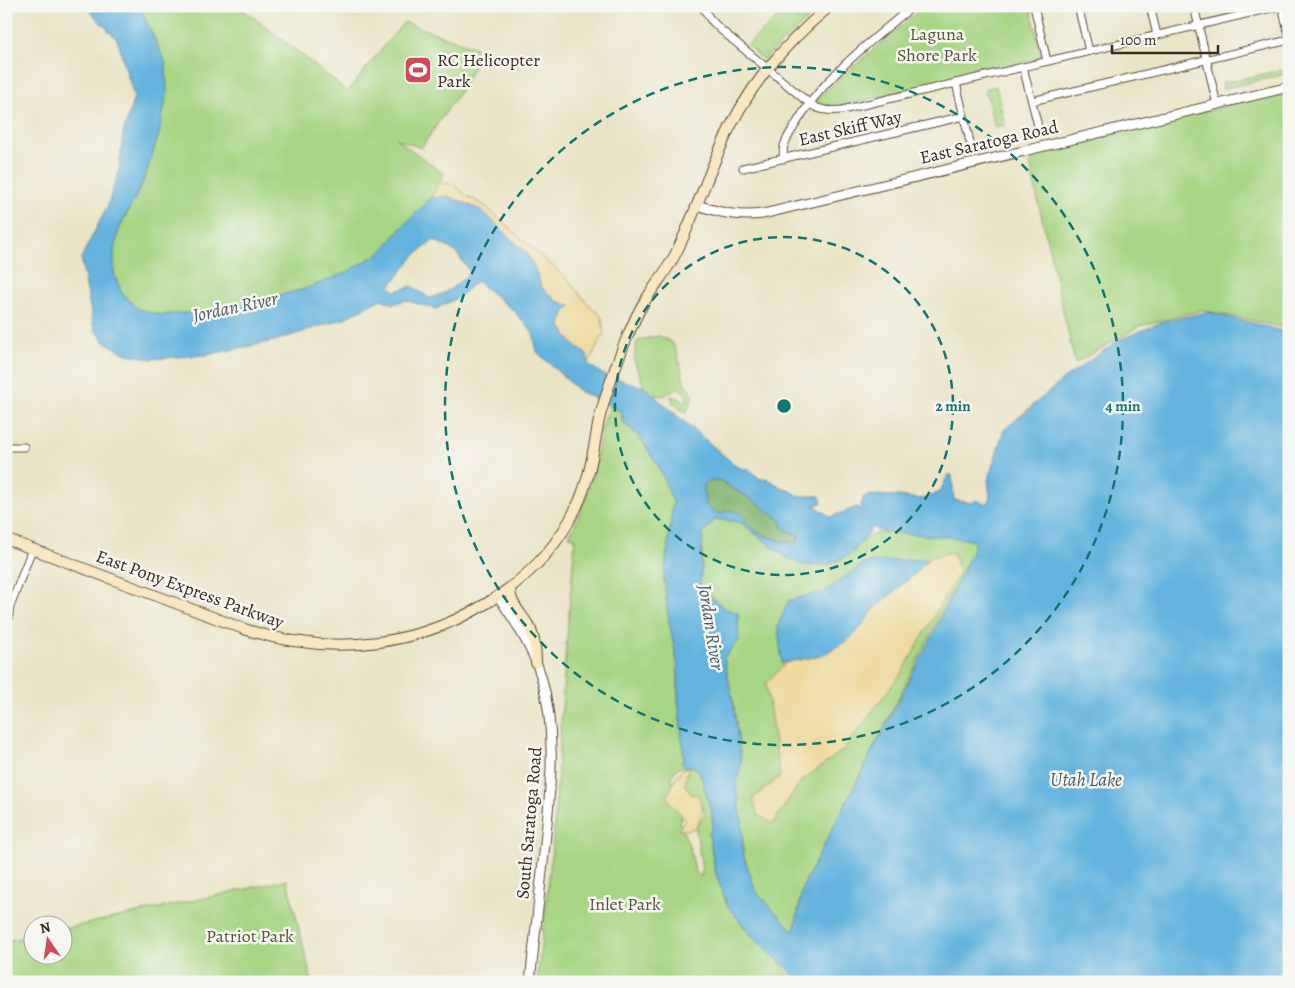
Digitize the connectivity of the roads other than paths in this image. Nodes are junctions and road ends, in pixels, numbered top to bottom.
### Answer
1 (702, 6) edge
2 (830, 6) edge
3 (913, 6) edge
4 (1034, 6) edge
5 (1078, 6) edge
6 (1150, 6) edge
7 (1194, 6) edge
8 (1281, 6) edge
9 (1239, 7) edge
10 (1241, 16) junction
11 (1199, 26) junction
12 (1157, 35) junction
13 (1289, 36) edge
14 (1289, 40) edge
15 (1089, 52) junction
16 (1207, 59) junction
17 (1047, 61) junction
18 (1023, 67) junction
19 (768, 68) junction
20 (956, 83) junction
21 (1289, 87) edge
22 (1032, 101) junction
23 (809, 104) junction
24 (1217, 105) junction
25 (964, 116) junction
26 (1038, 126) dead end
27 (970, 142) dead end
28 (720, 147) junction
29 (784, 159) junction
30 (743, 168) dead end
31 (697, 205) junction
32 (662, 275) junction
33 (6, 447) edge
34 (24, 447) dead end
35 (6, 539) edge
36 (32, 549) junction
37 (511, 587) junction
38 (498, 596) junction
39 (8, 611) edge
40 (7, 627) edge
41 (537, 665) junction
42 (530, 982) edge

1 - 19 street
2 - 19 main road, East Pony Express Parkway
3 - 23 street
4 - 17 street
5 - 15 street
6 - 12 street
7 - 11 street
8 - 10 street
8 - 13 street
9 - 10 street
10 - 11 street
11 - 12 street
11 - 16 street
12 - 15 street
14 - 16 street
15 - 17 street
16 - 22 street
16 - 24 street
17 - 18 street
18 - 20 street
18 - 22 street
19 - 23 street
19 - 28 main road, East Pony Express Parkway
20 - 23 street
20 - 25 street
21 - 24 street, East Saratoga Road
22 - 26 street
23 - 29 street
24 - 31 street, East Saratoga Road
25 - 27 street
25 - 29 street, East Skiff Way
28 - 31 main road, East Pony Express Parkway
28 - 32 main road, East Pony Express Parkway
29 - 30 street, East Skiff Way
31 - 32 main road, East Pony Express Parkway
32 - 37 main road, East Pony Express Parkway
33 - 34 street
35 - 36 main road, East Pony Express Parkway
36 - 38 main road, East Pony Express Parkway
36 - 39 street
37 - 38 main road, East Pony Express Parkway
37 - 41 main road
38 - 41 street, South Saratoga Road
39 - 40 street
41 - 42 street, South Saratoga Road

